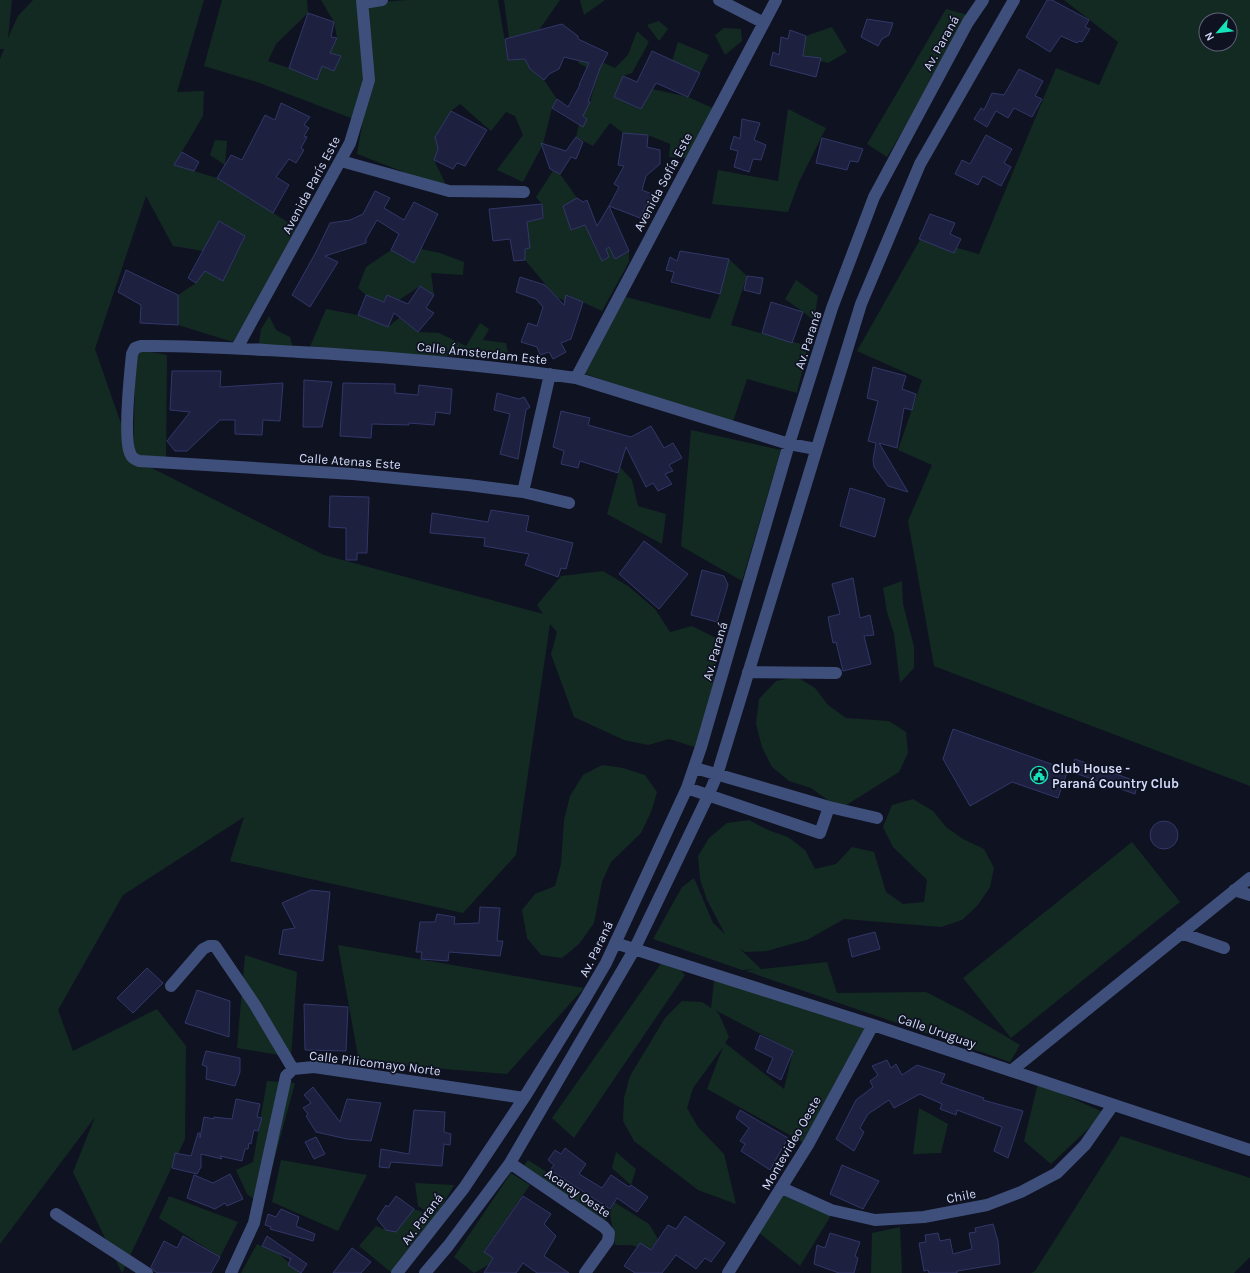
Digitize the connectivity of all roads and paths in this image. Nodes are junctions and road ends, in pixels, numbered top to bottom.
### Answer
1 (382, 0) edge
2 (719, 0) edge
3 (776, 0) edge
4 (984, 0) edge
5 (1014, 0) edge
6 (362, 1) edge
7 (764, 23) junction
8 (341, 161) junction
9 (524, 192) dead end
10 (237, 348) junction
11 (550, 374) junction
12 (576, 378) junction
13 (789, 444) junction
14 (816, 449) junction
15 (130, 453) joint
16 (523, 492) junction
17 (569, 503) dead end
18 (748, 672) junction
19 (836, 673) dead end
20 (695, 768) junction
21 (717, 774) junction
22 (687, 788) junction
23 (708, 796) junction
24 (829, 807) junction
25 (877, 818) dead end
26 (1250, 878) edge
27 (1234, 890) junction
28 (1250, 895) edge
29 (1181, 933) junction
30 (615, 943) junction
31 (1224, 948) dead end
32 (634, 950) junction
33 (172, 986) dead end
34 (873, 1024) junction
35 (293, 1069) junction
36 (1010, 1071) junction
37 (524, 1098) junction
38 (1112, 1105) junction
39 (1250, 1150) edge
40 (510, 1164) junction
41 (782, 1188) junction
42 (56, 1214) dead end
43 (147, 1273) edge
44 (231, 1273) edge
45 (397, 1273) edge
46 (425, 1273) edge
47 (585, 1273) edge
48 (728, 1273) edge

1 - 6 street
2 - 7 street
3 - 7 street, Avenida Sofía Este
4 - 13 street, Av. Paraná
5 - 14 street
6 - 8 street, Avenida París Este
7 - 12 street, Avenida Sofía Este
8 - 9 street
8 - 10 street, Avenida París Este
10 - 11 street, Calle Ámsterdam Este
10 - 15 street, Calle Ámsterdam Este
11 - 12 street, Calle Ámsterdam Este
11 - 16 street
12 - 13 street, Calle Ámsterdam Este
13 - 14 street, Calle Ámsterdam Este
13 - 20 street, Av. Paraná
14 - 18 street
15 - 16 street, Calle Atenas Este
16 - 17 street, Calle Atenas Este
18 - 19 street
18 - 21 street
20 - 21 street
20 - 22 street, Av. Paraná
21 - 23 street
21 - 24 street
22 - 23 street
22 - 30 street, Av. Paraná
23 - 24 street
23 - 32 street
24 - 25 street
26 - 27 street
27 - 28 street
27 - 29 street
29 - 31 street
29 - 36 street
30 - 32 street, Calle Uruguay
30 - 37 street, Av. Paraná
32 - 34 street, Calle Uruguay
32 - 40 street
33 - 35 street
34 - 36 street, Calle Uruguay
34 - 41 street, Montevideo Oeste
35 - 37 street, Calle Pilicomayo Norte
35 - 44 street, Calle Pilicomayo Norte
36 - 38 street, Calle Uruguay
37 - 45 street, Av. Paraná
38 - 39 street, Calle Uruguay
38 - 41 street, Chile
40 - 46 street
40 - 47 street, Acaray Oeste
41 - 48 street, Montevideo Oeste
42 - 43 street

